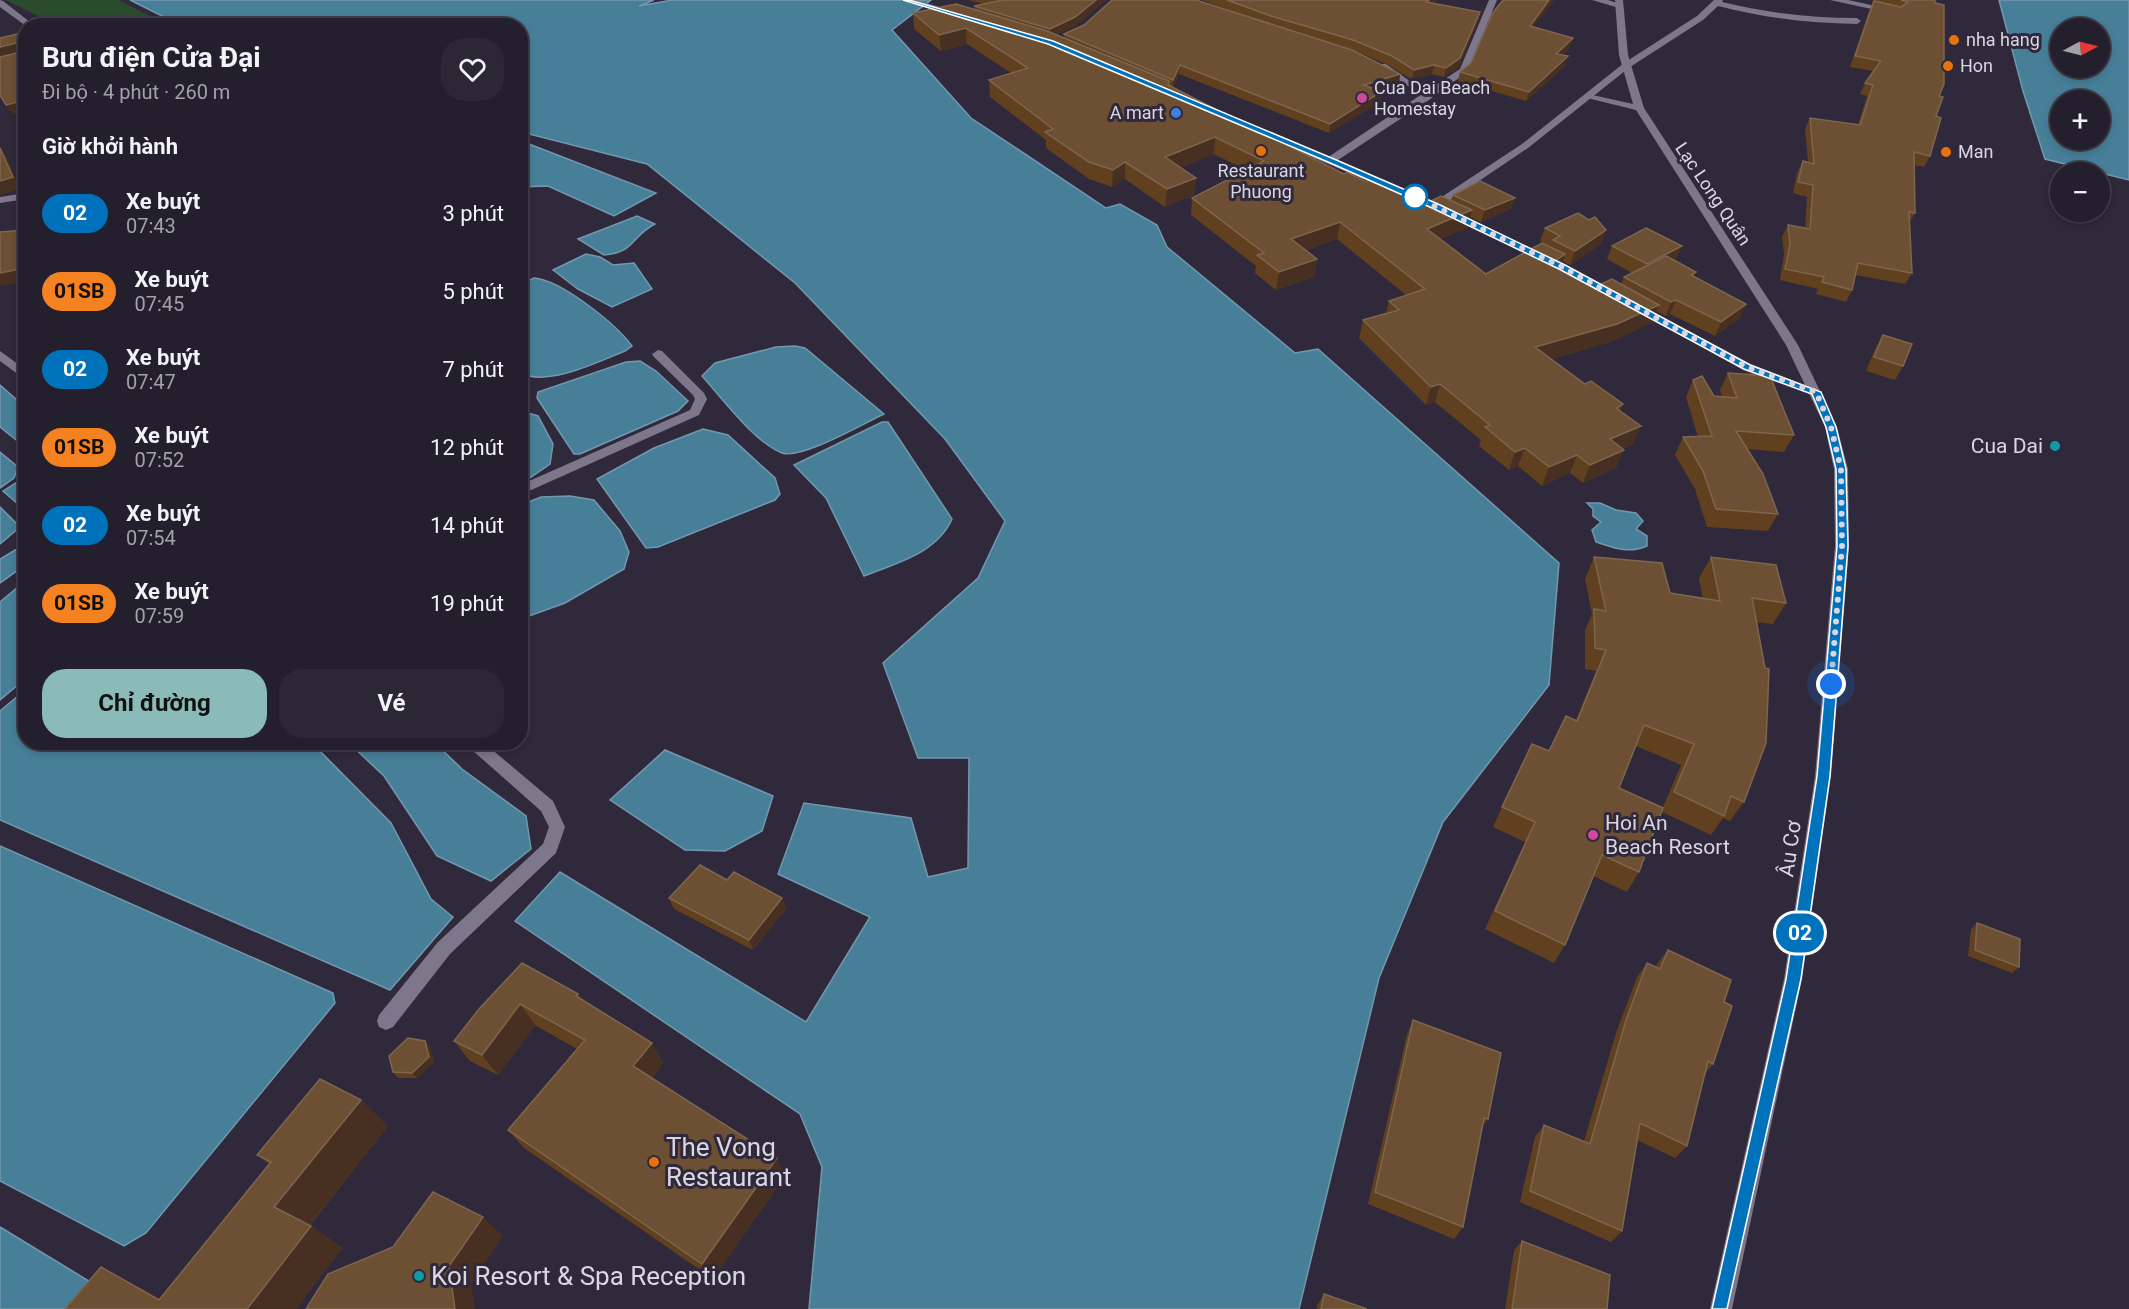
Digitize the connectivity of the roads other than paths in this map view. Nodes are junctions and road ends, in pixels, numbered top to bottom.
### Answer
1 (906, 0) edge
2 (1493, 0) edge
3 (1596, 0) edge
4 (1834, 0) edge
5 (1717, 2) edge
6 (0, 3) edge
7 (1619, 3) edge
8 (1897, 12) edge
9 (963, 15) edge
10 (20, 18) edge
11 (1857, 21) dead end
12 (1375, 62) edge
13 (1627, 65) junction
14 (1588, 97) junction
15 (1426, 98) junction
16 (1640, 108) junction
17 (1232, 119) edge
18 (1331, 160) junction
19 (18, 197) edge
20 (0, 200) edge
21 (1435, 206) junction
22 (1551, 262) edge
23 (1629, 302) edge
24 (658, 354) dead end
25 (0, 355) edge
26 (18, 369) edge
27 (1816, 392) junction
28 (528, 487) edge
29 (480, 750) edge
30 (386, 1021) dead end
31 (1721, 1309) edge

1 - 9 street
2 - 15 street
3 - 7 street
4 - 8 street
5 - 11 street
5 - 13 street
6 - 10 street
7 - 13 street, Lạc Long Quân
12 - 15 street
13 - 14 street
13 - 16 street, Lạc Long Quân
14 - 16 street
14 - 21 street
15 - 18 street
16 - 27 street, Lạc Long Quân
17 - 18 street
18 - 21 street
19 - 20 street
21 - 22 street
23 - 27 street
24 - 28 street
25 - 26 street
27 - 31 street, Âu Cơ
29 - 30 street

